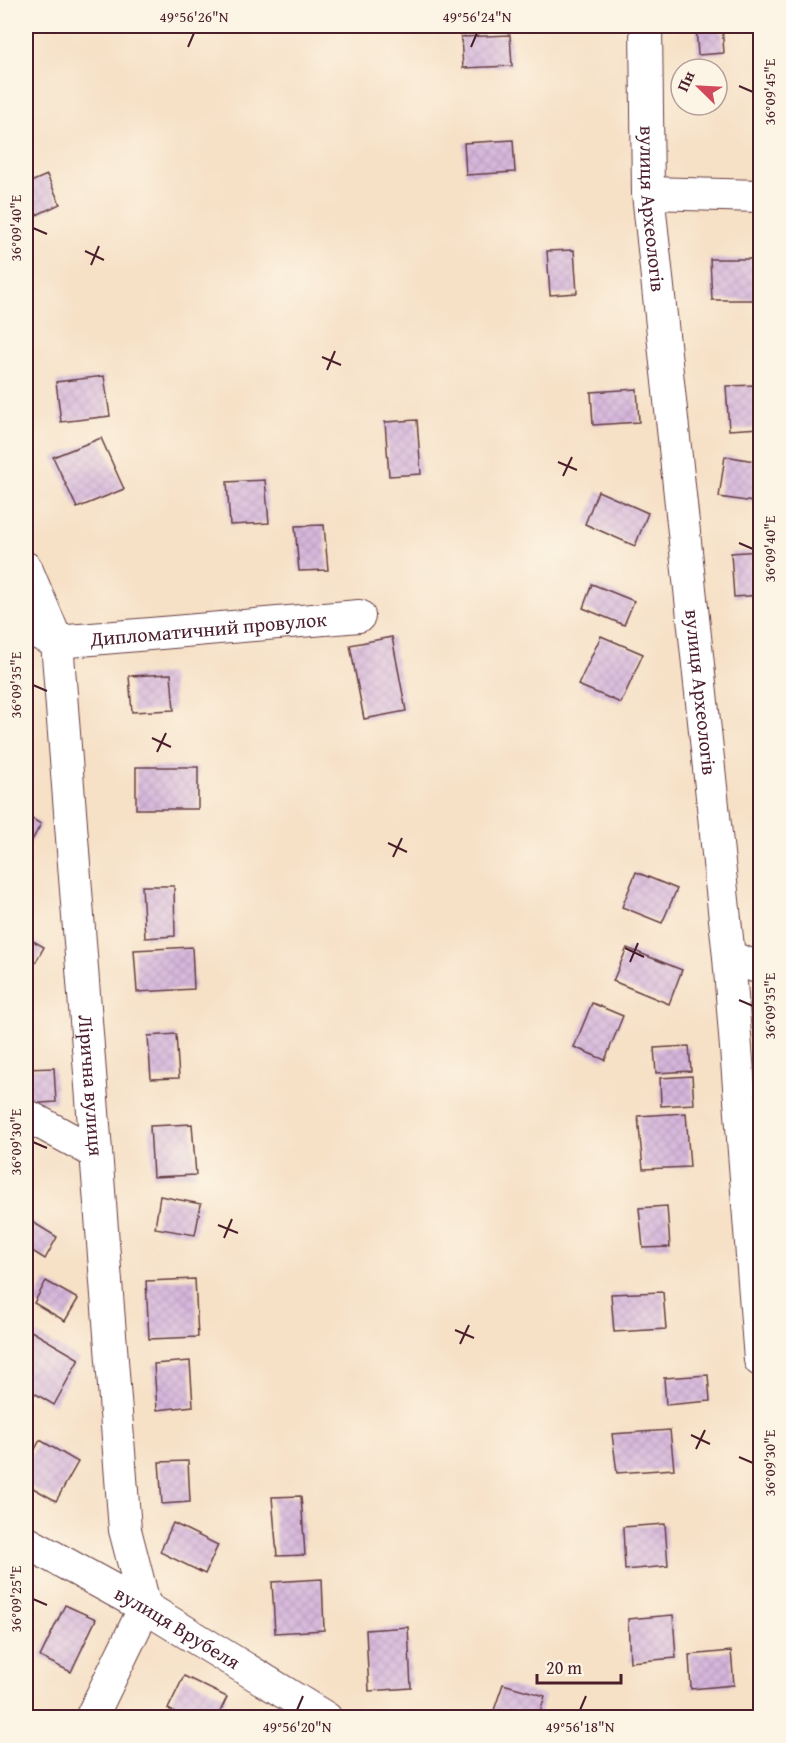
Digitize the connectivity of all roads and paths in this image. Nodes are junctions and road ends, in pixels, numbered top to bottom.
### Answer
1 (646, 26) edge
2 (648, 193) junction
3 (760, 196) edge
4 (26, 568) edge
5 (359, 616) dead end
6 (26, 628) edge
7 (57, 642) junction
8 (729, 957) junction
9 (760, 968) edge
10 (26, 1115) edge
11 (751, 1125) edge
12 (96, 1153) junction
13 (760, 1360) edge
14 (26, 1542) edge
15 (145, 1607) junction
16 (91, 1718) edge
17 (326, 1718) edge

1 - 2 street, вулиця Археологів
2 - 3 street
2 - 8 street, вулиця Археологів
4 - 7 street, Лірична вулиця
5 - 7 street, Дипломатичний провулок
6 - 7 street
7 - 12 street, Лірична вулиця
8 - 9 street
8 - 11 street, вулиця Археологів
10 - 12 street
11 - 13 street, вулиця Археологів
12 - 15 street, Лірична вулиця
14 - 15 street, вулиця Врубеля
15 - 16 street
15 - 17 street, вулиця Врубеля

